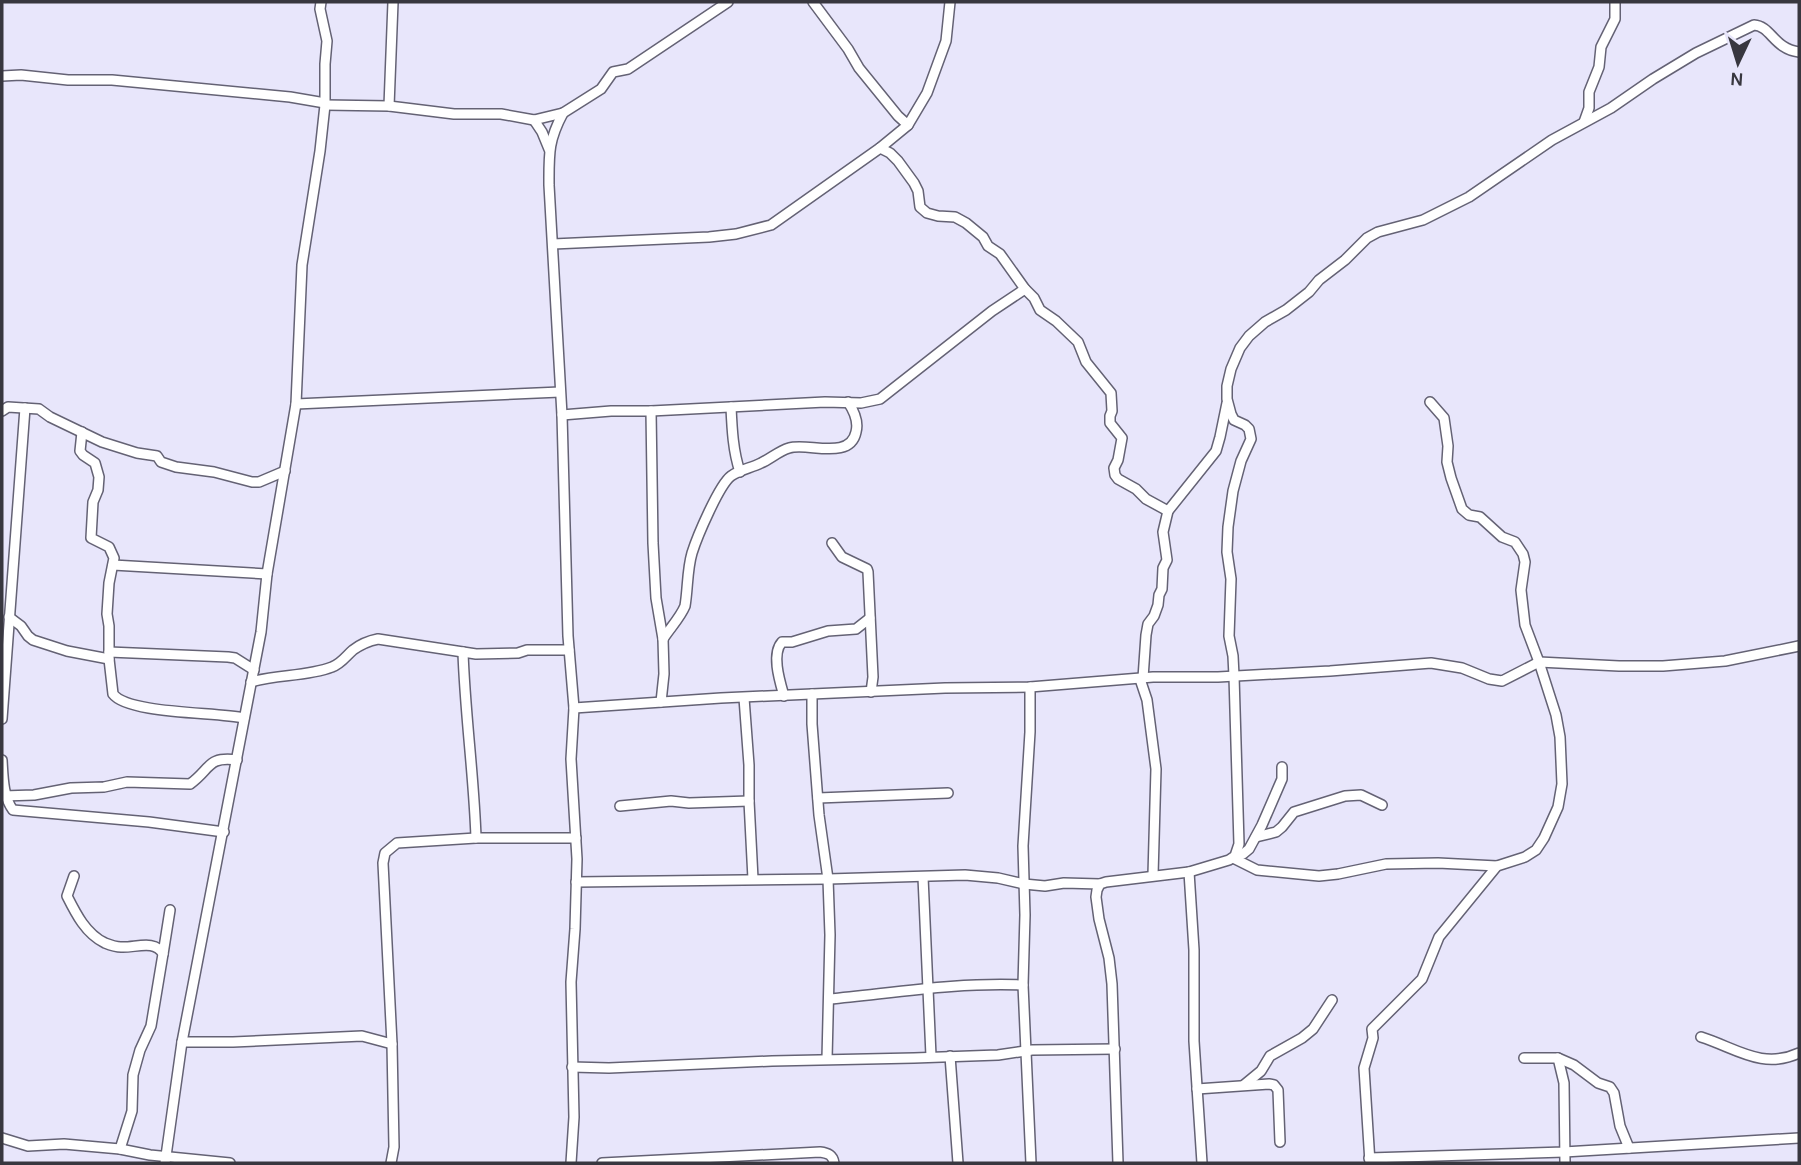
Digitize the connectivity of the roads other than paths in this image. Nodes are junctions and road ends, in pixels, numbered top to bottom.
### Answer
1 (321, 2) edge
2 (393, 2) edge
3 (728, 2) edge
4 (813, 2) edge
5 (950, 2) edge
6 (1615, 2) edge
7 (1799, 52) edge
8 (2, 76) edge
9 (325, 104) junction
10 (389, 106) junction
11 (564, 113) junction
12 (534, 120) junction
13 (1584, 122) junction
14 (908, 125) junction
15 (880, 148) junction
16 (550, 149) junction
17 (553, 244) junction
18 (1025, 289) junction
19 (560, 392) junction
20 (1227, 399) junction
21 (848, 402) junction
22 (1430, 402) dead end
23 (296, 404) junction
24 (731, 407) junction
25 (25, 408) junction
26 (2, 411) edge
27 (651, 411) junction
28 (562, 415) junction
29 (82, 432) junction
30 (285, 471) junction
31 (740, 472) junction
32 (1168, 511) junction
33 (832, 543) dead end
34 (113, 565) junction
35 (267, 574) junction
36 (9, 617) junction
37 (870, 618) junction
38 (663, 639) junction
39 (1799, 646) edge
40 (569, 650) junction
41 (463, 652) junction
42 (109, 655) junction
43 (1539, 662) junction
44 (254, 670) junction
45 (1234, 676) junction
46 (1142, 678) junction
47 (251, 682) junction
48 (1030, 687) junction
49 (871, 692) junction
50 (812, 695) junction
51 (784, 696) junction
52 (744, 698) junction
53 (661, 702) junction
54 (574, 708) junction
55 (244, 718) junction
56 (2, 719) edge
57 (2, 760) edge
58 (237, 760) junction
59 (1282, 768) dead end
60 (948, 793) dead end
61 (4, 796) edge
62 (818, 799) junction
63 (749, 801) junction
64 (1382, 805) dead end
65 (620, 806) dead end
66 (224, 832) junction
67 (1256, 837) junction
68 (476, 838) junction
69 (576, 838) junction
70 (1234, 857) junction
71 (1497, 866) junction
72 (1189, 872) junction
73 (1153, 875) junction
74 (74, 876) dead end
75 (923, 877) junction
76 (753, 879) junction
77 (828, 879) junction
78 (576, 882) junction
79 (1024, 884) junction
80 (1100, 884) junction
81 (170, 911) dead end
82 (163, 954) junction
83 (1023, 985) junction
84 (929, 989) junction
85 (829, 999) junction
86 (1332, 1000) dead end
87 (1701, 1037) dead end
88 (182, 1042) junction
89 (392, 1044) junction
90 (1115, 1049) junction
91 (1025, 1051) junction
92 (1799, 1053) edge
93 (931, 1056) junction
94 (950, 1056) junction
95 (1524, 1058) dead end
96 (1558, 1058) junction
97 (827, 1059) junction
98 (572, 1067) junction
99 (1243, 1086) junction
100 (1197, 1088) junction
101 (2, 1138) edge
102 (1799, 1138) edge
103 (1280, 1142) dead end
104 (1629, 1148) junction
105 (120, 1149) junction
106 (1564, 1152) junction
107 (759, 1159) edge
108 (166, 1160) edge
109 (687, 1161) edge
110 (1369, 1161) edge
111 (230, 1163) edge
112 (391, 1163) edge
113 (571, 1163) edge
114 (601, 1163) edge
115 (834, 1163) edge
116 (958, 1163) edge
117 (1031, 1163) edge
118 (1118, 1163) edge
119 (1202, 1163) edge
120 (1565, 1163) edge

1 - 9 street
2 - 10 street
3 - 11 street
4 - 14 street
5 - 14 street
6 - 13 street
7 - 13 street
8 - 9 street
9 - 10 street
9 - 23 street
10 - 12 street
11 - 12 street
11 - 16 street
12 - 16 street
13 - 20 street
14 - 15 street
15 - 17 street
15 - 18 street
16 - 17 street
17 - 19 street
18 - 21 street
18 - 32 street
19 - 23 street
19 - 28 street
20 - 32 street
20 - 45 street
21 - 24 street
21 - 31 street
22 - 43 street
23 - 30 street
24 - 27 street
24 - 31 street
25 - 26 street
25 - 29 street
25 - 36 street
27 - 28 street
27 - 38 street
28 - 40 street
29 - 30 street
29 - 34 street
30 - 35 street
31 - 38 street
32 - 46 street
33 - 37 street
34 - 35 street
34 - 42 street
35 - 44 street
36 - 42 street
36 - 56 street
37 - 49 street
37 - 51 street
38 - 53 street
39 - 43 street
40 - 41 street
40 - 54 street
41 - 47 street
41 - 68 street
42 - 44 street
42 - 55 street
43 - 45 street
43 - 71 street
44 - 47 street
45 - 46 street
45 - 70 street
46 - 48 street
46 - 73 street
47 - 55 street
48 - 49 street
48 - 79 street
49 - 50 street
50 - 51 street
50 - 62 street
51 - 52 street
52 - 53 street
52 - 63 street
53 - 54 street
54 - 69 street
55 - 58 street
57 - 61 street
58 - 61 street
58 - 66 street
59 - 67 street
60 - 62 street
61 - 66 street
62 - 77 street
63 - 65 street
63 - 76 street
64 - 67 street
66 - 88 street
67 - 70 street
68 - 69 street
68 - 89 street
69 - 78 street
70 - 71 street
70 - 72 street
71 - 110 street
72 - 73 street
72 - 100 street
73 - 80 street
74 - 82 street
75 - 77 street
75 - 79 street
75 - 84 street
76 - 77 street
76 - 78 street
77 - 85 street
78 - 98 street
79 - 80 street
79 - 83 street
80 - 90 street
81 - 82 street
82 - 105 street
83 - 84 street
83 - 91 street
84 - 85 street
84 - 93 street
85 - 97 street
86 - 99 street
87 - 92 street
88 - 89 street
88 - 108 street
89 - 112 street
90 - 91 street
90 - 118 street
91 - 94 street
91 - 117 street
93 - 94 street
93 - 97 street
94 - 116 street
95 - 96 street
96 - 104 street
96 - 106 street
97 - 98 street
98 - 113 street
99 - 100 street
99 - 103 street
100 - 119 street
101 - 105 street
102 - 104 street
104 - 106 street
105 - 108 street
106 - 110 street
106 - 120 street
107 - 109 street
107 - 115 street
108 - 111 street
109 - 114 street

